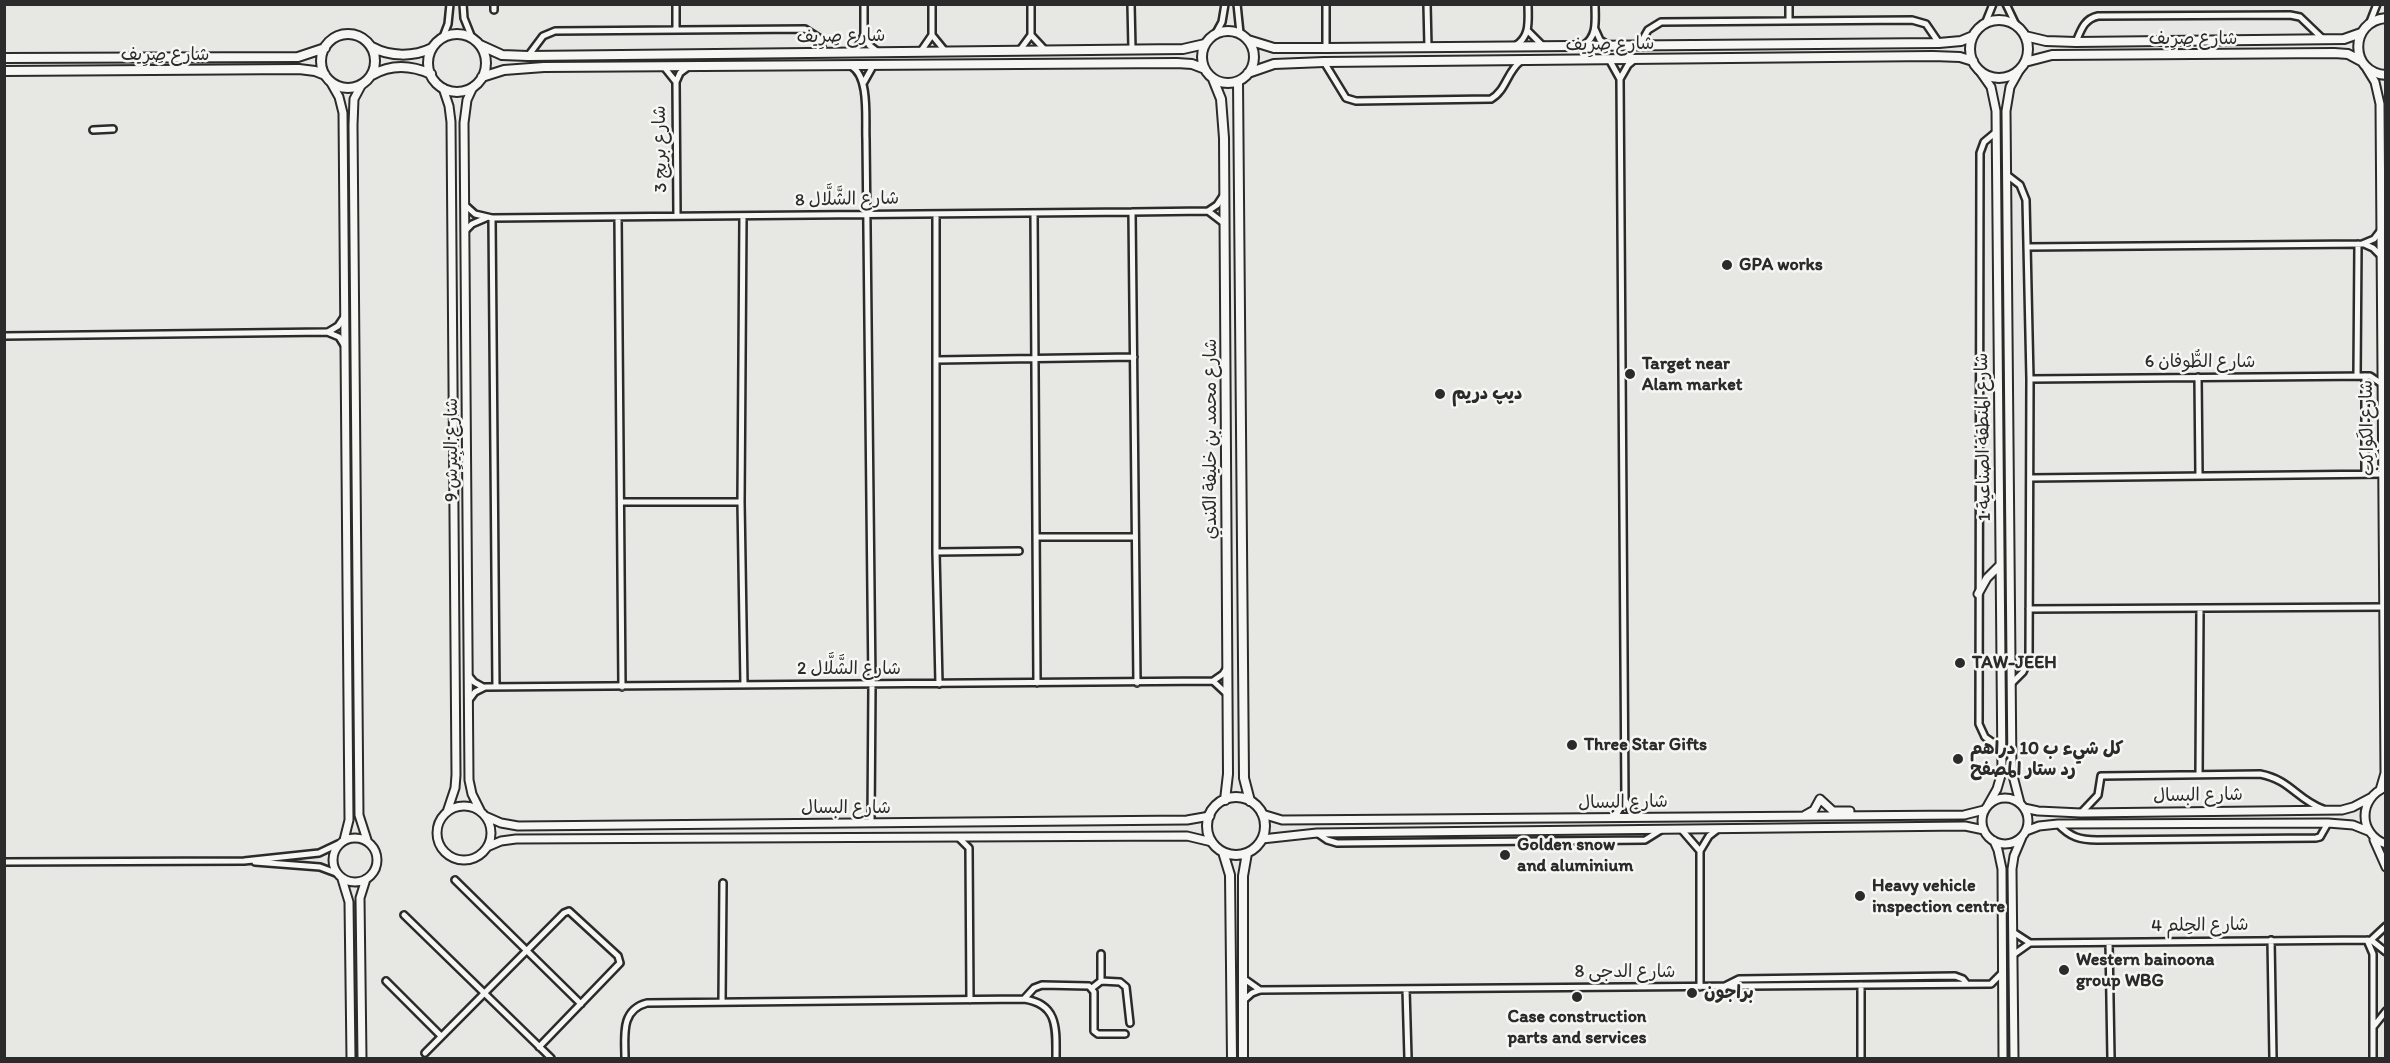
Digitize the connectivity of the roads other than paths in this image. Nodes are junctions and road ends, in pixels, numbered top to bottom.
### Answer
1 (450, 4) edge
2 (463, 4) edge
3 (676, 4) edge
4 (864, 4) edge
5 (932, 4) edge
6 (1031, 4) edge
7 (1131, 4) edge
8 (1225, 4) edge
9 (1238, 4) edge
10 (1326, 4) edge
11 (1427, 4) edge
12 (1528, 4) edge
13 (1595, 4) edge
14 (1789, 4) edge
15 (1993, 4) edge
16 (2006, 4) edge
17 (2377, 4) edge
18 (2385, 18) edge
19 (1789, 20) junction
20 (2369, 23) junction
21 (1985, 24) junction
22 (2016, 25) junction
23 (676, 29) junction
24 (1595, 29) junction
25 (1528, 32) junction
26 (1216, 33) junction
27 (1240, 33) junction
28 (2361, 33) junction
29 (864, 35) junction
30 (932, 35) junction
31 (1031, 35) junction
32 (1973, 36) junction
33 (2025, 36) junction
34 (443, 38) junction
35 (472, 38) junction
36 (2323, 39) junction
37 (1248, 40) junction
38 (2076, 42) junction
39 (1940, 43) junction
40 (1205, 44) junction
41 (1640, 44) junction
42 (480, 45) junction
43 (1542, 45) junction
44 (1584, 45) junction
45 (1608, 45) junction
46 (1428, 46) junction
47 (1515, 46) junction
48 (372, 47) junction
49 (325, 48) junction
50 (432, 48) junction
51 (1326, 48) junction
52 (1132, 49) junction
53 (1045, 50) junction
54 (921, 51) junction
55 (945, 51) junction
56 (1018, 51) junction
57 (855, 52) junction
58 (878, 52) junction
59 (824, 53) junction
60 (528, 56) junction
61 (4, 58) edge
62 (1634, 60) junction
63 (1521, 61) junction
64 (1610, 61) junction
65 (1973, 61) junction
66 (2361, 61) junction
67 (1324, 62) junction
68 (2023, 65) junction
69 (851, 66) junction
70 (873, 66) junction
71 (664, 67) junction
72 (688, 67) junction
73 (1205, 69) junction
74 (2367, 69) junction
75 (1979, 70) junction
76 (4, 71) edge
77 (1248, 73) junction
78 (431, 74) junction
79 (372, 75) junction
80 (2385, 75) edge
81 (482, 76) junction
82 (327, 78) junction
83 (1620, 79) junction
84 (1214, 80) junction
85 (1238, 81) junction
86 (676, 82) junction
87 (362, 84) junction
88 (863, 84) junction
89 (473, 87) junction
90 (443, 88) junction
91 (93, 129) dead end
92 (113, 129) dead end
93 (1996, 132) junction
94 (2007, 175) junction
95 (1224, 193) junction
96 (465, 205) junction
97 (1208, 211) junction
98 (1132, 212) junction
99 (1034, 213) junction
100 (867, 214) junction
101 (936, 214) junction
102 (677, 216) junction
103 (743, 216) junction
104 (618, 217) junction
105 (489, 218) junction
106 (1225, 224) junction
107 (2381, 229) junction
108 (465, 231) junction
109 (2360, 244) junction
110 (2027, 247) junction
111 (2382, 257) junction
112 (344, 317) junction
113 (327, 332) junction
114 (4, 336) edge
115 (345, 345) junction
116 (1134, 357) junction
117 (1035, 358) junction
118 (937, 360) junction
119 (2382, 366) junction
120 (2357, 376) junction
121 (2368, 376) junction
122 (2198, 377) junction
123 (2030, 379) junction
124 (2382, 385) junction
125 (2366, 474) junction
126 (2385, 474) edge
127 (2199, 475) junction
128 (2030, 478) junction
129 (621, 502) junction
130 (741, 502) junction
131 (1036, 537) junction
132 (1135, 537) junction
133 (1019, 551) dead end
134 (936, 552) junction
135 (2000, 565) junction
136 (1978, 594) junction
137 (2385, 607) edge
138 (2029, 609) junction
139 (2200, 609) junction
140 (1227, 668) junction
141 (468, 675) junction
142 (1213, 681) junction
143 (1037, 683) junction
144 (1137, 683) junction
145 (872, 684) junction
146 (939, 684) junction
147 (2011, 684) junction
148 (744, 685) junction
149 (485, 687) junction
150 (496, 687) junction
151 (622, 687) junction
152 (1228, 694) junction
153 (469, 700) junction
154 (2002, 749) junction
155 (2199, 775) junction
156 (2383, 789) edge
157 (2370, 798) junction
158 (1225, 800) junction
159 (1625, 800) junction
160 (1250, 801) junction
161 (2022, 806) junction
162 (1986, 807) junction
163 (2325, 810) junction
164 (447, 812) junction
165 (2081, 813) junction
166 (483, 814) junction
167 (1262, 814) junction
168 (1210, 816) junction
169 (1799, 816) junction
170 (1861, 816) junction
171 (1610, 818) junction
172 (1643, 818) junction
173 (871, 823) junction
174 (2328, 823) junction
175 (2058, 824) junction
176 (1718, 829) junction
177 (1681, 830) junction
178 (1984, 830) junction
179 (2024, 834) junction
180 (2371, 834) junction
181 (958, 837) junction
182 (980, 837) junction
183 (1262, 839) junction
184 (367, 840) junction
185 (1994, 841) junction
186 (341, 842) junction
187 (1212, 842) junction
188 (2385, 844) edge
189 (487, 847) junction
190 (969, 848) junction
191 (1700, 851) junction
192 (1223, 852) junction
193 (1247, 853) junction
194 (244, 861) junction
195 (4, 862) edge
196 (2385, 867) edge
197 (339, 876) junction
198 (366, 879) junction
199 (454, 880) dead end
200 (723, 883) dead end
201 (404, 915) dead end
202 (2385, 926) edge
203 (2013, 932) junction
204 (2271, 940) junction
205 (2369, 940) junction
206 (2030, 943) junction
207 (2109, 943) junction
208 (526, 950) junction
209 (2385, 952) edge
210 (1101, 954) dead end
211 (2013, 955) junction
212 (2003, 971) junction
213 (1242, 978) junction
214 (386, 981) dead end
215 (1101, 981) junction
216 (1967, 984) junction
217 (1991, 984) junction
218 (1861, 985) junction
219 (1725, 986) junction
220 (1700, 987) junction
221 (1034, 988) junction
222 (1092, 988) junction
223 (1406, 989) junction
224 (1260, 990) junction
225 (483, 993) junction
226 (2003, 996) junction
227 (1024, 999) junction
228 (970, 1000) junction
229 (722, 1002) junction
230 (1037, 1002) junction
231 (1242, 1003) junction
232 (581, 1004) junction
233 (2385, 1011) edge
234 (1130, 1023) dead end
235 (2373, 1028) junction
236 (1125, 1034) dead end
237 (441, 1036) junction
238 (539, 1047) junction
239 (425, 1053) dead end
240 (351, 1059) edge
241 (362, 1059) edge
242 (551, 1059) edge
243 (625, 1059) edge
244 (1056, 1059) edge
245 (1232, 1059) edge
246 (1243, 1059) edge
247 (1408, 1059) edge
248 (1861, 1059) edge
249 (2003, 1059) edge
250 (2014, 1059) edge
251 (2110, 1059) edge
252 (2273, 1059) edge
253 (2373, 1059) edge

1 - 34 street
2 - 35 street
3 - 23 street
4 - 29 street
5 - 30 street
6 - 31 street
7 - 52 street
8 - 26 street
9 - 27 street
10 - 51 street
11 - 46 street
12 - 25 street
13 - 24 street
14 - 19 street
15 - 21 street
16 - 22 street
17 - 20 street
18 - 20 main road
19 - 39 street
19 - 41 street
20 - 28 main road
21 - 22 main road
21 - 32 main road
22 - 33 main road
23 - 59 street
23 - 60 street
24 - 44 street
24 - 45 street
25 - 43 street
25 - 47 street
26 - 27 main road
26 - 40 main road
27 - 37 main road
28 - 36 main road, شارع صِرِيف
28 - 66 main road
29 - 57 street
29 - 58 street
30 - 54 street
30 - 55 street
31 - 53 street
31 - 56 street
32 - 39 main road, شارع صِرِيف
32 - 65 main road
33 - 38 main road, شارع صِرِيف
33 - 68 main road
34 - 35 main road
34 - 50 main road
35 - 42 main road
36 - 38 main road, شارع صِرِيف
36 - 38 street
37 - 51 main road, شارع صِرِيف
37 - 77 main road
39 - 41 main road, شارع صِرِيف
40 - 52 main road, شارع صِرِيف
40 - 73 main road
41 - 45 main road, شارع صِرِيف
42 - 60 main road, شارع صِرِيف
42 - 81 main road
43 - 44 main road, شارع صِرِيف
43 - 47 main road, شارع صِرِيف
44 - 45 main road, شارع صِرِيف
46 - 47 main road, شارع صِرِيف
46 - 51 main road, شارع صِرِيف
48 - 49 main road
48 - 50 main road
48 - 79 main road
49 - 61 main road, شارع صِرِيف
49 - 82 main road
50 - 78 main road
52 - 53 main road, شارع صِرِيف
53 - 56 main road, شارع صِرِيف
54 - 55 main road, شارع صِرِيف
54 - 58 main road, شارع صِرِيف
55 - 56 main road, شارع صِرِيف
57 - 58 main road, شارع صِرِيف
57 - 59 main road, شارع صِرِيف
59 - 60 main road, شارع صِرِيف
62 - 64 main road, شارع صِرِيف
62 - 65 main road, شارع صِرِيف
62 - 83 street
63 - 64 main road, شارع صِرِيف
63 - 67 main road, شارع صِرِيف
63 - 67 street
64 - 83 street
65 - 75 main road
66 - 68 main road, شارع صِرِيف
66 - 74 main road
67 - 77 main road, شارع صِرِيف
68 - 75 main road
68 - 94 street, شارع المنطقة الصناعية 1
69 - 70 main road, شارع صِرِيف
69 - 72 main road, شارع صِرِيف
69 - 88 street
70 - 73 main road, شارع صِرِيف
70 - 88 street
71 - 72 main road, شارع صِرِيف
71 - 81 main road, شارع صِرِيف
71 - 86 street, شارع بريج 3
72 - 86 street, شارع بريج 3
73 - 84 main road
74 - 80 main road
74 - 107 street, شارع الكَواكِب
75 - 93 street, شارع المنطقة الصناعية 1
76 - 82 main road, شارع صِرِيف
77 - 85 main road
78 - 79 main road
78 - 90 main road
79 - 87 main road
81 - 89 main road
82 - 87 main road
82 - 112 street
83 - 159 street
84 - 85 main road
84 - 95 main road, شارع محمد بن خليفة الكندي
85 - 160 main road, شارع محمد بن خليفة الكندي
86 - 102 street, شارع بريج 3
87 - 184 street
88 - 100 street
89 - 90 main road
89 - 96 street, شارع البِيرِش 9
90 - 164 street, شارع البِيرِش 9
91 - 92 street
93 - 135 street, شارع المنطقة الصناعية 1
93 - 136 street
94 - 110 street
94 - 147 street, شارع المنطقة الصناعية 1
95 - 97 street
95 - 106 main road, شارع محمد بن خليفة الكندي
96 - 105 street
96 - 108 street, شارع البِيرِش 9
97 - 98 street, شارع الشَّلَّال 8
97 - 106 street
98 - 99 street, شارع الشَّلَّال 8
98 - 116 street
99 - 101 street, شارع الشَّلَّال 8
99 - 117 street
100 - 101 street, شارع الشَّلَّال 8
100 - 103 street, شارع الشَّلَّال 8
100 - 145 street
101 - 118 street
102 - 103 street, شارع الشَّلَّال 8
102 - 104 street, شارع الشَّلَّال 8
103 - 130 street
104 - 105 street, شارع الشَّلَّال 8
104 - 129 street
105 - 108 street
105 - 150 street
106 - 140 main road, شارع محمد بن خليفة الكندي
107 - 109 street
107 - 111 street, شارع الكَواكِب
108 - 141 street, شارع البِيرِش 9
109 - 110 street
109 - 111 street
109 - 120 street
110 - 123 street
111 - 119 street, شارع الكَواكِب
112 - 113 street
112 - 115 street
113 - 114 street
113 - 115 street
115 - 186 street
116 - 117 street
116 - 132 street
117 - 118 street
117 - 131 street
118 - 134 street
119 - 121 street
119 - 124 street, شارع الكَواكِب
120 - 121 street, شارع الطُّوفان 6
120 - 122 street, شارع الطُّوفان 6
121 - 124 street
121 - 125 street
122 - 123 street, شارع الطُّوفان 6
122 - 127 street
123 - 128 street
124 - 126 street, شارع الكَواكِب
125 - 126 street
125 - 127 street
126 - 137 street, شارع الكَواكِب
127 - 128 street
128 - 138 street
129 - 130 street
129 - 151 street
130 - 148 street
131 - 132 street
131 - 143 street
132 - 144 street
133 - 134 street
134 - 146 street
135 - 136 street
135 - 154 street, شارع المنطقة الصناعية 1
136 - 154 street
137 - 139 street
137 - 156 street, شارع الكَواكِب
138 - 139 street
138 - 147 street
139 - 155 street
140 - 142 street
140 - 152 main road, شارع محمد بن خليفة الكندي
141 - 149 street
141 - 153 street, شارع البِيرِش 9
142 - 144 street, شارع الشَّلَّال 2
142 - 152 street
143 - 144 street, شارع الشَّلَّال 2
143 - 146 street, شارع الشَّلَّال 2
145 - 146 street, شارع الشَّلَّال 2
145 - 148 street, شارع الشَّلَّال 2
145 - 173 street
147 - 161 street, شارع المنطقة الصناعية 1
148 - 151 street, شارع الشَّلَّال 2
149 - 150 street, شارع الشَّلَّال 2
149 - 153 street
150 - 151 street, شارع الشَّلَّال 2
152 - 158 main road, شارع محمد بن خليفة الكندي
153 - 166 street, شارع البِيرِش 9
154 - 162 street, شارع المنطقة الصناعية 1
155 - 163 street
155 - 165 street
156 - 157 street, شارع البسال
157 - 163 street, شارع البسال
157 - 180 street
158 - 160 main road
158 - 168 main road
159 - 171 street
159 - 172 street
160 - 167 main road
161 - 162 street
161 - 165 street, شارع البسال
161 - 179 street
162 - 170 street, شارع البسال
162 - 178 street
163 - 165 street, شارع البسال
164 - 166 street
164 - 189 street
166 - 173 street, شارع البسال
166 - 189 street
167 - 171 street, شارع البسال
167 - 183 main road
168 - 173 street, شارع البسال
168 - 187 main road
169 - 170 street, شارع البسال
169 - 170 street
169 - 172 street, شارع البسال
171 - 172 street, شارع البسال
174 - 175 street, شارع البسال
174 - 175 street
174 - 180 street, شارع البسال
175 - 179 street, شارع البسال
176 - 177 street, شارع البسال
176 - 178 street, شارع البسال
176 - 191 street
177 - 183 street, شارع البسال
177 - 191 street
178 - 185 street
179 - 185 street
179 - 203 street
180 - 188 street, شارع البسال
180 - 196 street
181 - 182 street, شارع البسال
181 - 189 street, شارع البسال
181 - 190 street
182 - 187 street, شارع البسال
182 - 190 street
183 - 193 main road
184 - 186 street
184 - 198 street
185 - 212 street
186 - 194 street
186 - 197 street
187 - 192 main road
190 - 228 street
191 - 220 street
192 - 193 main road
192 - 245 main road
193 - 213 main road
194 - 195 street
194 - 197 street
197 - 198 street
197 - 240 street
198 - 241 street
199 - 208 street
200 - 229 street
201 - 225 street
202 - 205 street
203 - 206 street
203 - 211 street
204 - 205 street, شارع الحِلم 4
204 - 207 street, شارع الحِلم 4
204 - 252 street
205 - 209 street
205 - 235 street
206 - 207 street, شارع الحِلم 4
206 - 211 street
207 - 251 street
208 - 225 street
208 - 232 street
208 - 232 street
210 - 215 street
211 - 250 street
212 - 217 street
212 - 226 street
213 - 224 street
213 - 231 main road
214 - 237 street
215 - 222 street
215 - 234 street
216 - 217 street, شارع الدجى 8
216 - 218 street, شارع الدجى 8
216 - 219 street
217 - 226 street
218 - 219 street, شارع الدجى 8
218 - 248 street
219 - 220 street, شارع الدجى 8
220 - 223 street, شارع الدجى 8
221 - 222 street
221 - 227 street
221 - 230 street
222 - 236 street
223 - 224 street, شارع الدجى 8
223 - 247 street
224 - 231 street
225 - 237 street
225 - 238 street
226 - 249 street
227 - 228 street
227 - 230 street
228 - 229 street
229 - 243 street
230 - 244 street
231 - 246 main road
232 - 238 street
233 - 235 street
235 - 253 street
237 - 239 street
238 - 242 street

